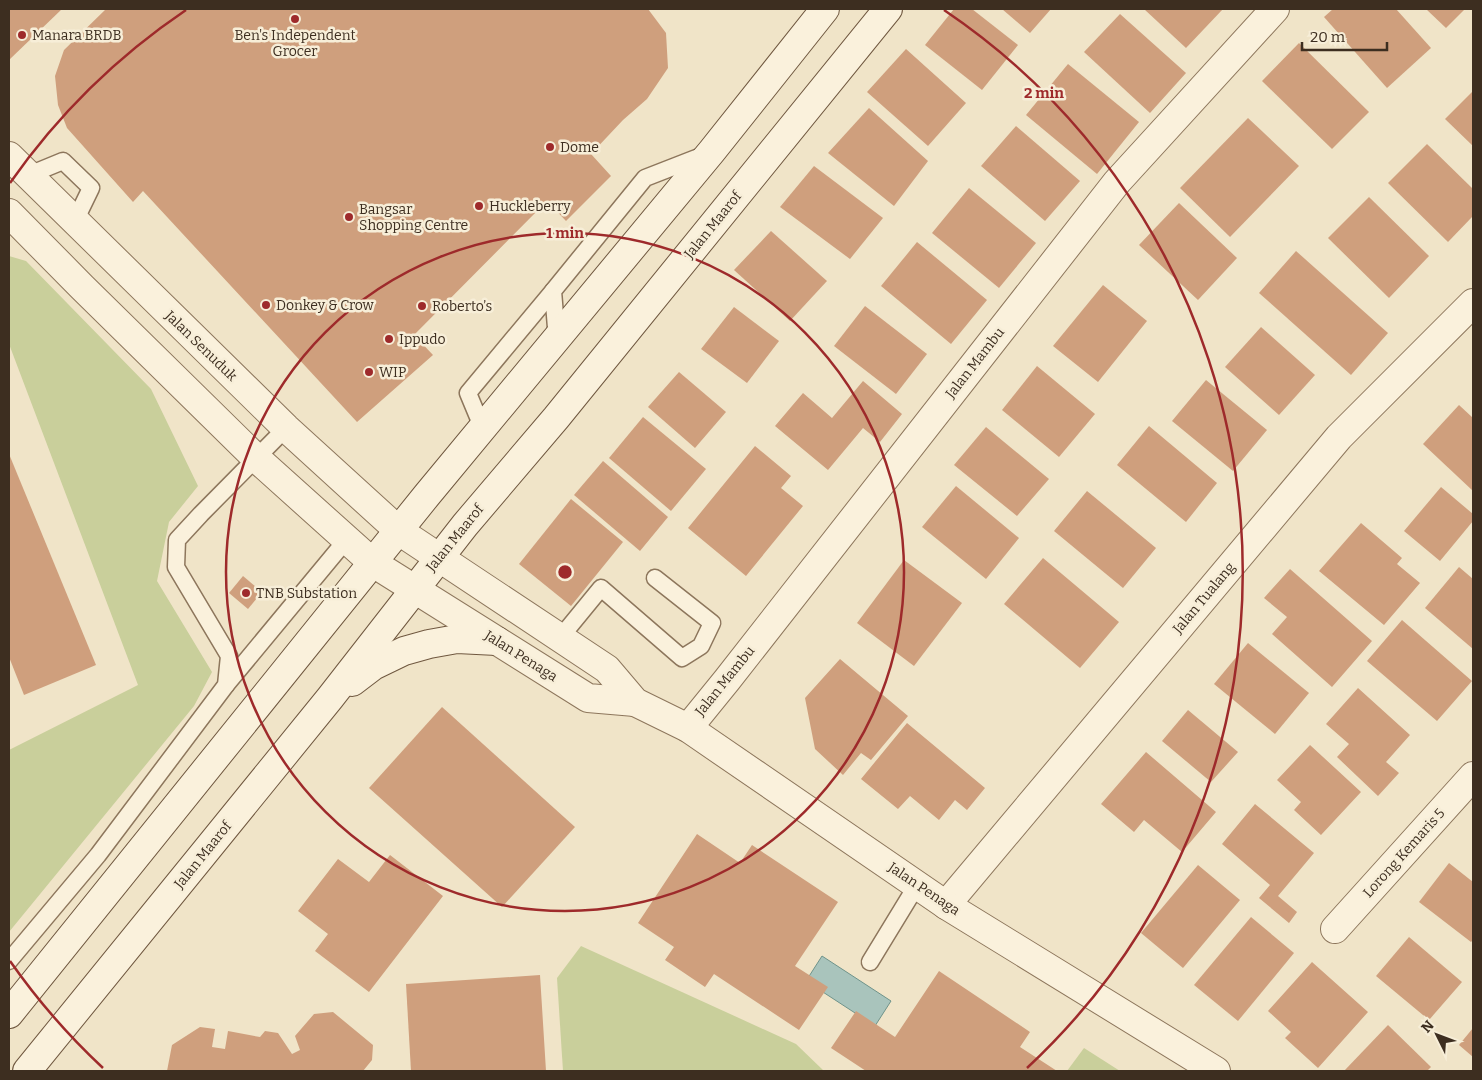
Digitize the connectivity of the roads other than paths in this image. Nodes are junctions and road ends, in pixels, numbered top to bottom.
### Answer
1 (825, 9) edge
2 (888, 9) edge
3 (1275, 9) edge
4 (712, 152) junction
5 (9, 156) edge
6 (9, 212) edge
7 (112, 259) junction
8 (82, 287) junction
9 (553, 291) junction
10 (1473, 303) edge
11 (557, 340) junction
12 (286, 428) junction
13 (483, 429) junction
14 (256, 458) junction
15 (399, 531) junction
16 (347, 539) junction
17 (439, 558) junction
18 (373, 563) junction
19 (655, 578) dead end
20 (415, 589) junction
21 (560, 638) junction
22 (498, 641) junction
23 (226, 685) junction
24 (330, 698) junction
25 (636, 702) junction
26 (688, 728) junction
27 (1473, 776) edge
28 (917, 885) junction
29 (946, 905) junction
30 (1335, 930) dead end
31 (9, 961) edge
32 (870, 962) dead end
33 (9, 1014) edge
34 (27, 1071) edge
35 (1216, 1071) edge

1 - 4 street
2 - 17 street, Jalan Maarof
3 - 26 street, Jalan Mambu
4 - 9 lane
4 - 11 street
5 - 7 street, Jalan Senuduk
6 - 8 street
7 - 8 street
7 - 12 street, Jalan Senuduk
8 - 14 street
9 - 11 lane
9 - 13 lane
10 - 29 street, Jalan Tualang
11 - 13 street
12 - 14 lane
12 - 15 street, Jalan Senuduk
13 - 15 street
14 - 16 street
14 - 23 lane
15 - 17 street, Jalan Senuduk
15 - 18 street
16 - 18 street
16 - 23 lane
17 - 20 street, Jalan Maarof
17 - 21 street, Jalan Penaga
18 - 20 street, Jalan Penaga
18 - 33 street
19 - 21 lane
20 - 22 street, Jalan Penaga
20 - 24 street, Jalan Maarof
21 - 25 street, Jalan Penaga
22 - 24 street
22 - 25 street, Jalan Penaga
23 - 31 lane
24 - 34 street, Jalan Maarof
25 - 26 street, Jalan Penaga
26 - 28 street, Jalan Penaga
27 - 30 street, Lorong Kemaris 5
28 - 29 street, Jalan Penaga
28 - 32 lane
29 - 35 street, Jalan Penaga

